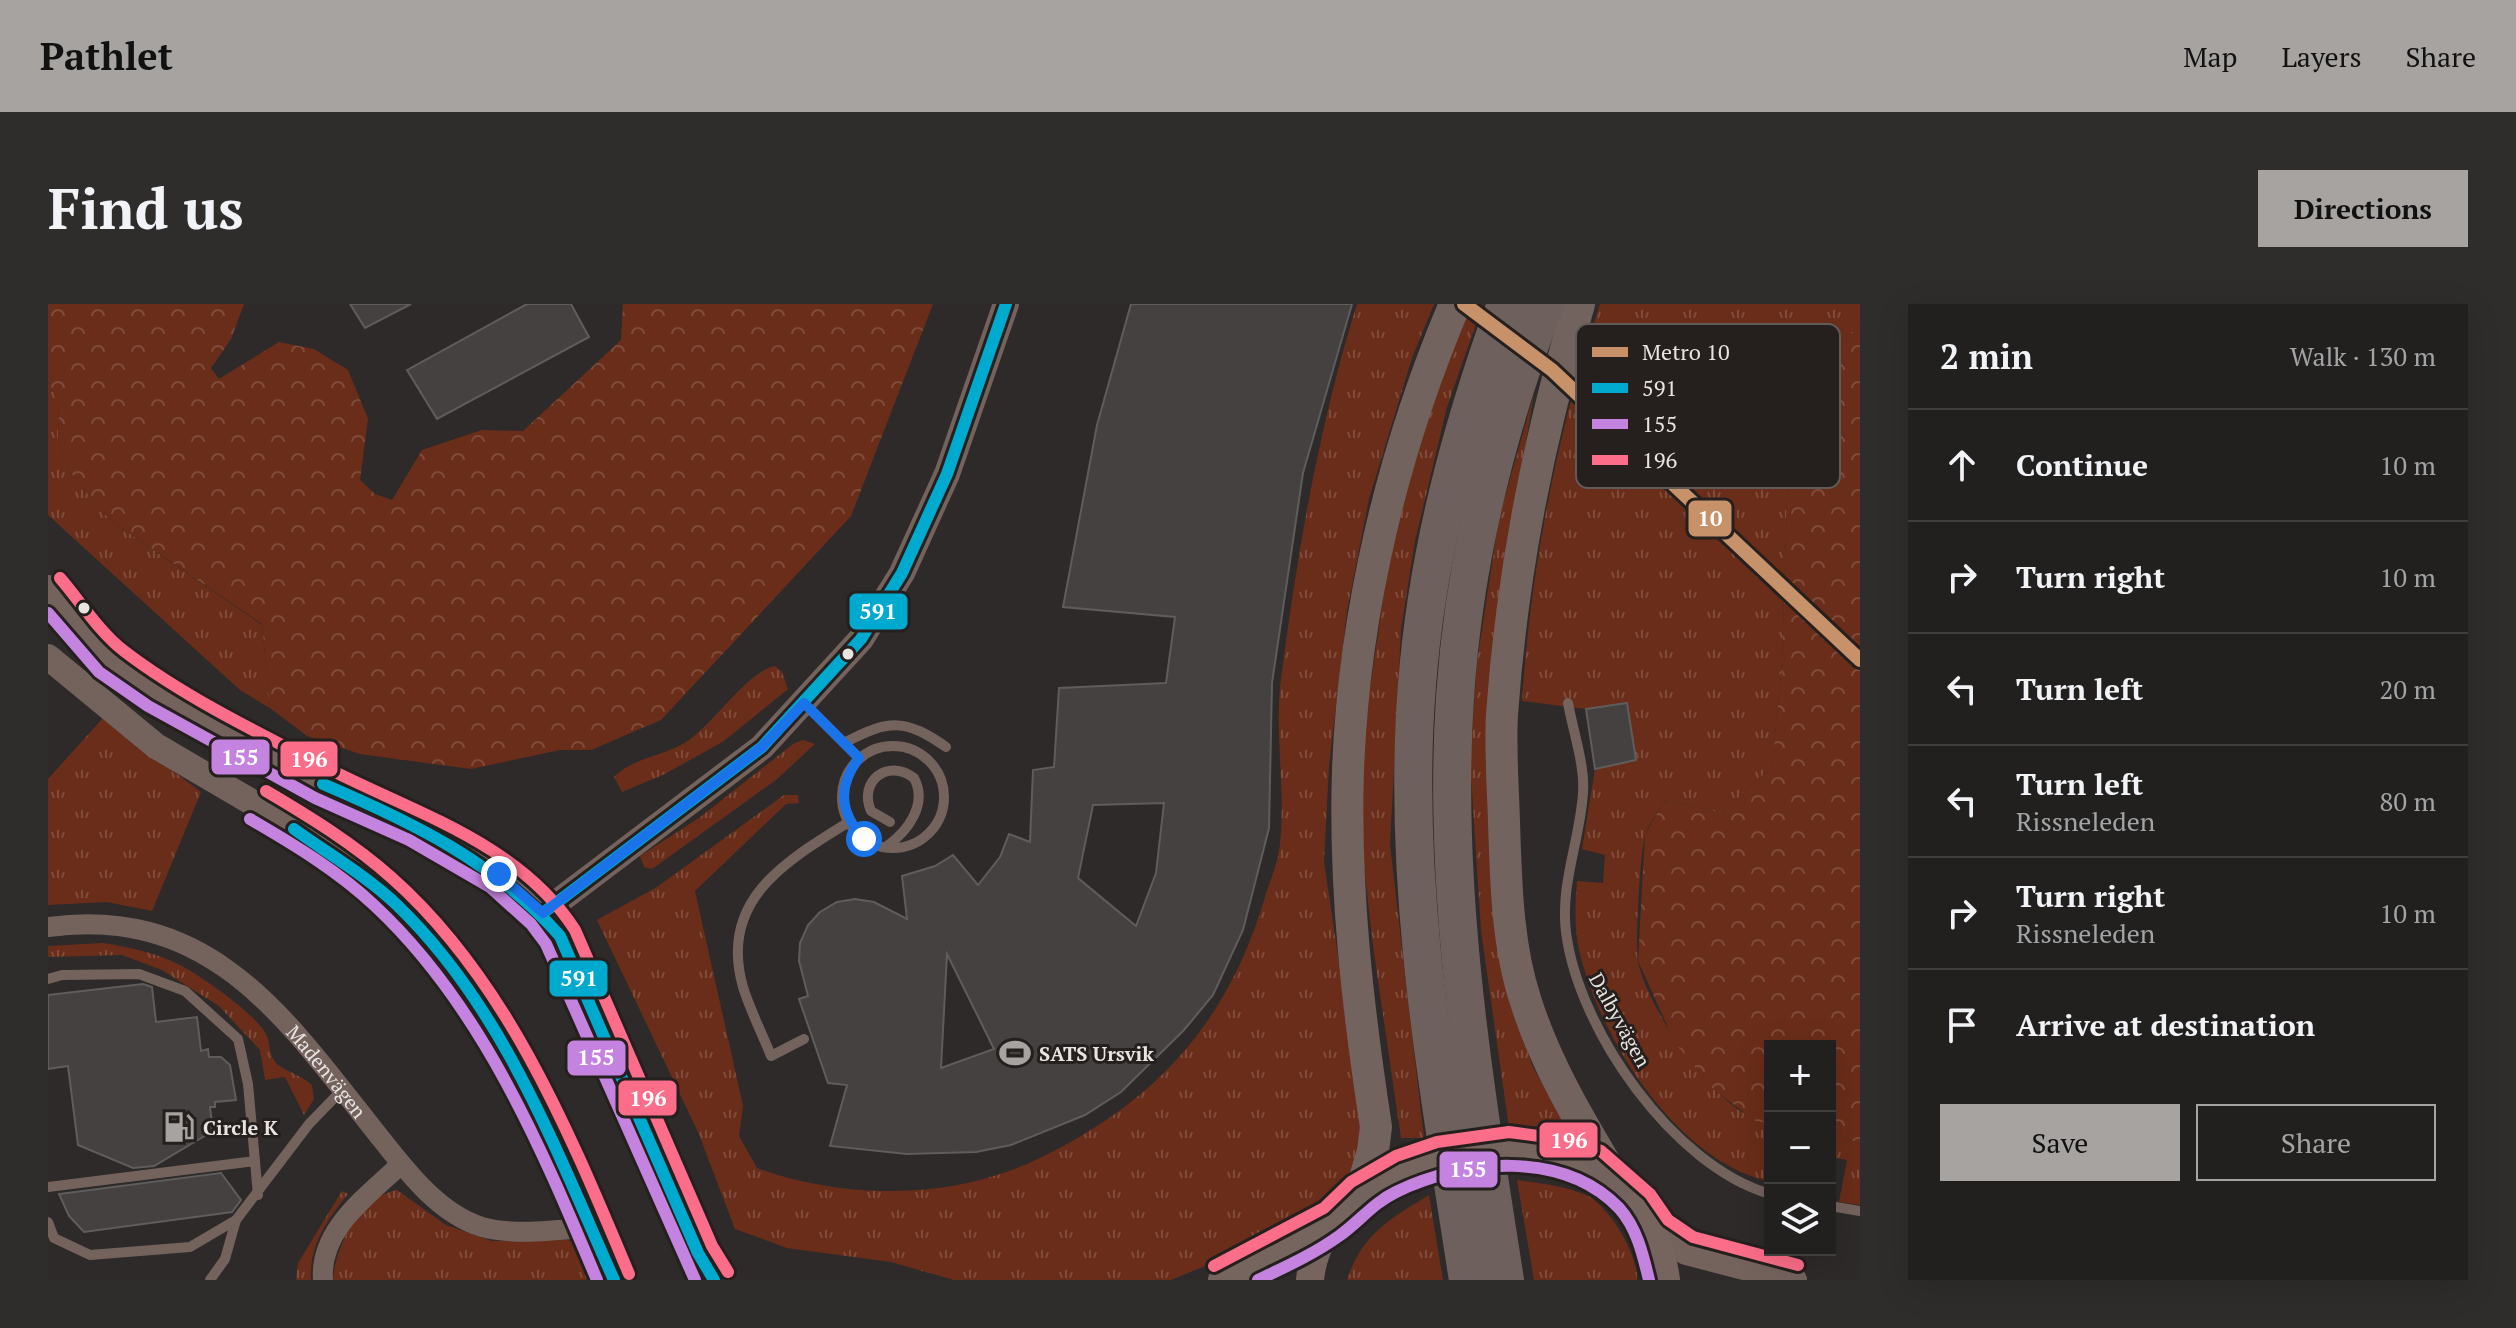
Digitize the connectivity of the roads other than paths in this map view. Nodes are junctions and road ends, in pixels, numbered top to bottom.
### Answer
1 (1006, 304) edge
2 (1455, 304) edge
3 (1506, 304) edge
4 (1545, 304) edge
5 (1579, 304) edge
6 (48, 588) edge
7 (48, 657) edge
8 (804, 703) junction
9 (1568, 703) dead end
10 (846, 742) junction
11 (946, 747) dead end
12 (859, 758) junction
13 (849, 822) junction
14 (890, 822) dead end
15 (885, 847) junction
16 (543, 913) junction
17 (48, 927) edge
18 (48, 979) edge
19 (804, 1039) dead end
20 (342, 1090) junction
21 (255, 1161) junction
22 (401, 1164) junction
23 (1618, 1185) junction
24 (48, 1187) edge
25 (1764, 1192) edge
26 (258, 1195) junction
27 (1360, 1195) junction
28 (1836, 1207) edge
29 (1860, 1211) edge
30 (236, 1220) junction
31 (1333, 1221) junction
32 (48, 1222) edge
33 (592, 1227) junction
34 (1656, 1232) junction
35 (206, 1279) edge
36 (323, 1280) edge
37 (614, 1280) edge
38 (714, 1280) edge
39 (1222, 1280) edge
40 (1310, 1280) edge
41 (1468, 1280) edge
42 (1505, 1280) edge
43 (1666, 1280) edge
44 (1794, 1280) edge

1 - 8 street
2 - 27 main road
3 - 41 highway
4 - 42 highway
5 - 23 main road
6 - 16 street
7 - 33 street
8 - 10 lane
8 - 16 street
9 - 25 lane, Dalbyvägen
10 - 11 lane
10 - 12 lane
12 - 13 lane
12 - 15 lane
13 - 15 lane
13 - 19 lane
14 - 15 lane
16 - 38 street
17 - 20 street, Madenvägen
18 - 21 lane
20 - 22 street, Madenvägen
20 - 26 lane
21 - 24 lane
21 - 26 lane
22 - 33 street, Madenvägen
22 - 36 street
23 - 27 main road, bridge
23 - 34 main road
26 - 30 lane
27 - 31 main road
28 - 29 lane
30 - 32 lane
30 - 35 lane
31 - 39 main road
31 - 40 main road
33 - 37 street
34 - 43 main road
34 - 44 street

